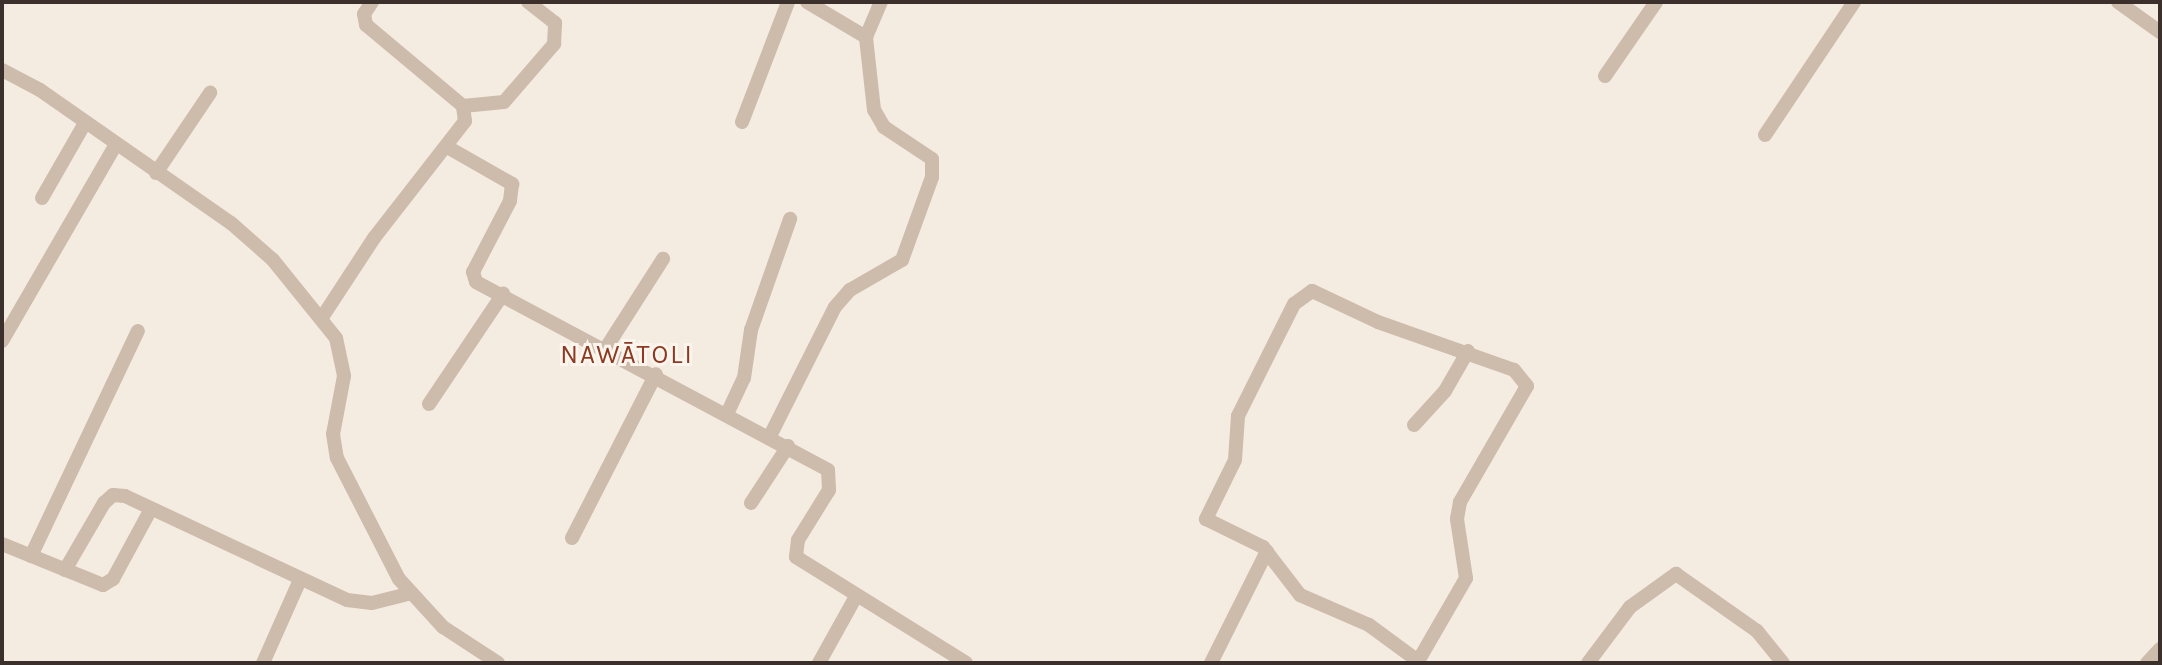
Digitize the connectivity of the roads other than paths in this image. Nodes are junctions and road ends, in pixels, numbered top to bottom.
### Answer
1 (372, 2) edge
2 (528, 2) edge
3 (788, 2) edge
4 (807, 2) edge
5 (881, 2) edge
6 (1656, 2) edge
7 (1854, 2) edge
8 (2118, 2) edge
9 (2160, 32) edge
10 (866, 37) junction
11 (2, 70) edge
12 (1605, 76) dead end
13 (210, 93) dead end
14 (463, 106) junction
15 (742, 122) dead end
16 (85, 123) junction
17 (1765, 135) dead end
18 (115, 146) junction
19 (449, 148) junction
20 (156, 173) junction
21 (42, 198) dead end
22 (790, 219) dead end
23 (663, 259) dead end
24 (503, 294) junction
25 (321, 319) junction
26 (138, 331) dead end
27 (2, 341) edge
28 (606, 348) junction
29 (1468, 351) junction
30 (656, 374) junction
31 (429, 404) dead end
32 (727, 414) junction
33 (1414, 425) dead end
34 (770, 436) junction
35 (788, 446) junction
36 (751, 503) dead end
37 (151, 509) junction
38 (572, 538) dead end
39 (2, 544) edge
40 (1267, 551) junction
41 (31, 556) junction
42 (65, 570) junction
43 (300, 580) junction
44 (409, 594) junction
45 (855, 598) junction
46 (2160, 649) edge
47 (1418, 662) edge
48 (263, 663) edge
49 (498, 663) edge
50 (819, 663) edge
51 (966, 663) edge
52 (1211, 663) edge
53 (1588, 663) edge
54 (1783, 663) edge
55 (2147, 663) edge

1 - 14 street
2 - 14 street
3 - 15 street
4 - 10 street
5 - 10 street
6 - 12 street
7 - 17 street
8 - 9 street
10 - 34 street
11 - 16 street
13 - 20 street
14 - 19 street
16 - 18 street
16 - 21 street
18 - 20 street
18 - 27 street
19 - 24 street
19 - 25 street
20 - 25 street
22 - 32 street
23 - 28 street
24 - 28 street
24 - 31 street
25 - 44 street
26 - 41 street
28 - 30 street
29 - 33 street
29 - 40 street
29 - 47 street
30 - 32 street
30 - 38 street
32 - 34 street
34 - 35 street
35 - 36 street
35 - 45 street
37 - 42 street
37 - 42 street
37 - 43 street
39 - 41 street
40 - 47 street
40 - 52 street
41 - 42 street
43 - 44 street
43 - 48 street
44 - 49 street
45 - 50 street
45 - 51 street
46 - 55 street
53 - 54 street

